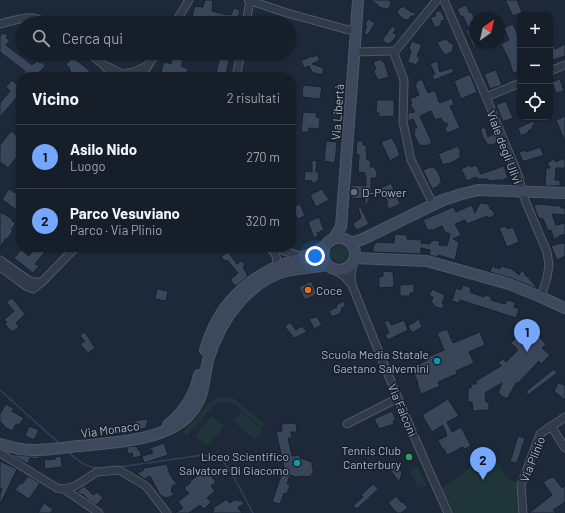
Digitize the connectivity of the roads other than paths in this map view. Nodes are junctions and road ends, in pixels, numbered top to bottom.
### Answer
1 (188, 0) edge
2 (358, 0) edge
3 (437, 0) edge
4 (444, 0) edge
5 (249, 1) edge
6 (178, 16) edge
7 (247, 16) edge
8 (16, 20) edge
9 (0, 24) edge
10 (356, 31) junction
11 (393, 50) junction
12 (354, 52) junction
13 (97, 60) edge
14 (151, 60) edge
15 (240, 60) edge
16 (104, 65) junction
17 (565, 65) edge
18 (147, 66) junction
19 (553, 70) edge
20 (110, 72) edge
21 (119, 72) edge
22 (134, 72) edge
23 (144, 72) edge
24 (237, 72) edge
25 (518, 84) edge
26 (486, 97) junction
27 (522, 192) junction
28 (565, 193) edge
29 (433, 204) junction
30 (341, 227) junction
31 (333, 239) junction
32 (349, 242) junction
33 (324, 247) junction
34 (71, 252) edge
35 (272, 252) edge
36 (288, 252) edge
37 (303, 257) junction
38 (0, 260) edge
39 (354, 261) junction
40 (327, 265) junction
41 (0, 267) edge
42 (276, 267) junction
43 (336, 271) junction
44 (42, 282) junction
45 (352, 285) junction
46 (541, 297) junction
47 (565, 308) edge
48 (398, 398) junction
49 (565, 417) edge
50 (347, 424) dead end
51 (551, 426) junction
52 (155, 434) junction
53 (0, 444) edge
54 (565, 448) edge
55 (0, 453) edge
56 (64, 489) junction
57 (99, 513) edge
58 (167, 513) edge
59 (448, 513) edge
60 (523, 513) edge

1 - 6 street
2 - 10 street, Via Libertà
3 - 11 street
4 - 26 street, Viale degli Ulivi
5 - 7 street
5 - 10 street
8 - 9 street
10 - 12 street, Via Libertà
11 - 12 street
11 - 29 street
12 - 30 street, Via Libertà
13 - 16 street
14 - 18 street
15 - 24 street
16 - 20 street
16 - 21 street
17 - 19 street
18 - 22 street
18 - 23 street
25 - 26 street
26 - 27 street, Viale degli Ulivi
27 - 28 street
27 - 29 street
27 - 46 street, Viale degli Ulivi
29 - 32 street
30 - 31 street, Via Libertà
30 - 32 street
31 - 32 street
31 - 33 street
32 - 39 street
33 - 37 street
33 - 40 street
34 - 44 street
35 - 42 street
36 - 37 street
37 - 42 street
38 - 44 street
39 - 43 street
39 - 45 street, Via Falconi
39 - 46 street
40 - 43 street
40 - 52 street
41 - 44 street
42 - 52 street
43 - 45 street, Via Falconi
45 - 48 street, Via Falconi
46 - 47 street
48 - 50 street
48 - 59 street, Via Falconi
49 - 51 street, Via Plinio
51 - 54 street
51 - 60 street, Via Plinio
52 - 53 street, Via Monaco
55 - 56 street
56 - 57 street
56 - 58 street

